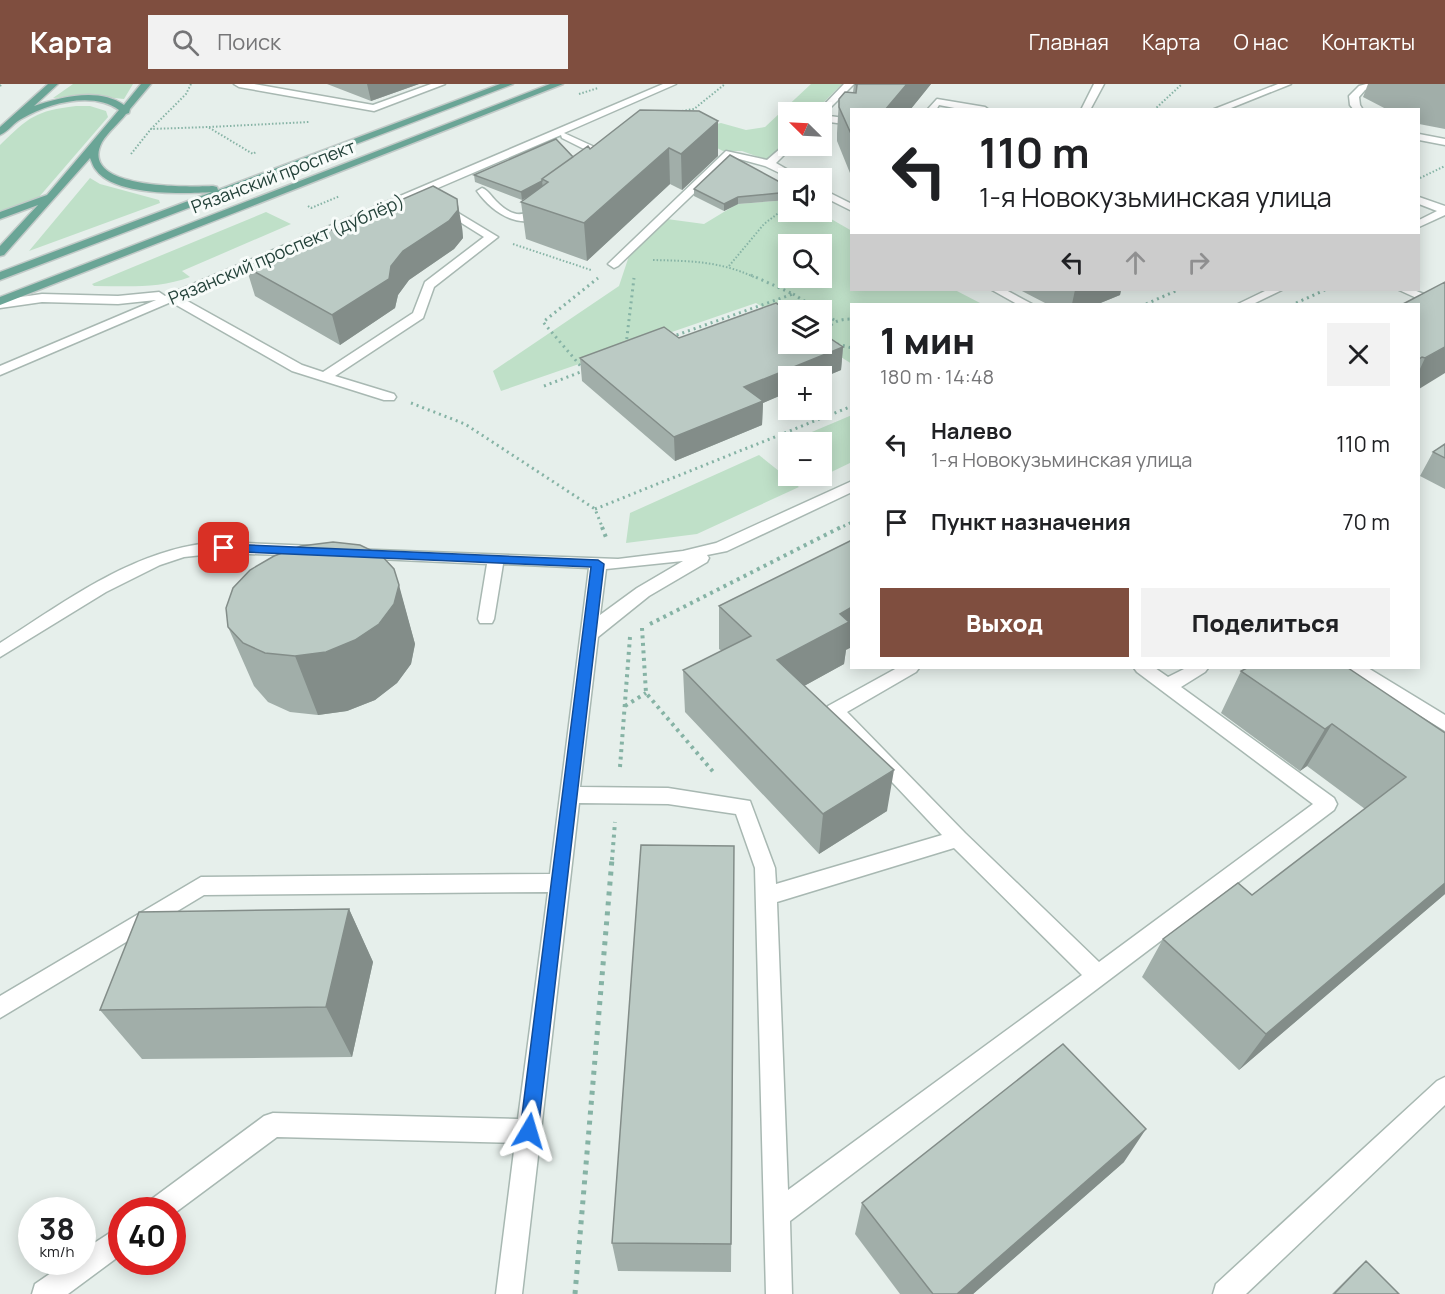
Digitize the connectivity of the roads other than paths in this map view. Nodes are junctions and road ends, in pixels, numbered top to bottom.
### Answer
1 (53, 84) edge
2 (146, 84) edge
3 (240, 84) edge
4 (440, 84) edge
5 (508, 84) edge
6 (558, 84) edge
7 (671, 84) edge
8 (849, 84) edge
9 (1099, 84) edge
10 (1286, 84) edge
11 (1375, 84) edge
12 (831, 102) edge
13 (932, 108) edge
14 (973, 108) edge
15 (1086, 108) edge
16 (1221, 108) edge
17 (1357, 108) edge
18 (126, 111) junction
19 (18, 116) junction
20 (832, 119) edge
21 (850, 122) edge
22 (0, 132) edge
23 (562, 134) junction
24 (1420, 137) edge
25 (1445, 142) edge
26 (97, 144) junction
27 (778, 155) edge
28 (581, 159) edge
29 (769, 164) junction
30 (778, 168) edge
31 (595, 172) edge
32 (261, 177) junction
33 (452, 178) junction
34 (474, 188) junction
35 (416, 193) junction
36 (54, 194) junction
37 (832, 197) edge
38 (1420, 200) edge
39 (552, 205) edge
40 (518, 207) dead end
41 (850, 207) edge
42 (1445, 211) edge
43 (0, 216) edge
44 (1420, 224) edge
45 (0, 254) edge
46 (617, 262) road end
47 (0, 276) edge
48 (195, 287) junction
49 (1000, 291) edge
50 (1274, 291) edge
51 (1407, 291) edge
52 (172, 298) junction
53 (0, 303) edge
54 (1024, 303) edge
55 (1246, 303) edge
56 (1445, 307) edge
57 (0, 371) edge
58 (324, 376) junction
59 (390, 397) road end
60 (850, 487) edge
61 (721, 547) junction
62 (496, 558) junction
63 (598, 564) junction
64 (486, 619) dead end
65 (590, 634) junction
66 (0, 651) edge
67 (908, 669) edge
68 (1144, 669) edge
69 (1197, 669) edge
70 (1357, 669) edge
71 (1168, 686) junction
72 (1445, 724) edge
73 (570, 795) junction
74 (958, 839) junction
75 (559, 884) junction
76 (766, 896) junction
77 (1098, 976) junction
78 (0, 1008) edge
79 (1445, 1089) edge
80 (529, 1131) junction
81 (176, 1197) edge
82 (776, 1215) junction
83 (108, 1248) edge
84 (45, 1294) edge
85 (509, 1294) edge
86 (779, 1294) edge
87 (1226, 1294) edge

1 - 19 main road
2 - 18 main road
3 - 4 street
5 - 32 main road, Рязанский проспект
6 - 53 main road, Рязанский проспект
7 - 23 street, Рязанский проспект (дублёр)
8 - 12 street
9 - 15 street
10 - 16 street
11 - 17 street
13 - 14 street
18 - 19 main road
18 - 26 main road
19 - 22 main road
20 - 21 street
23 - 28 street
23 - 31 street
23 - 33 street, Рязанский проспект (дублёр)
24 - 25 street
26 - 32 main road
26 - 36 main road
27 - 29 street
29 - 30 street
29 - 46 street
32 - 47 main road, Рязанский проспект
33 - 34 street
33 - 35 street, Рязанский проспект (дублёр)
34 - 39 street
34 - 40 street
35 - 48 street, Рязанский проспект (дублёр)
35 - 58 street
36 - 43 main road
36 - 45 main road
37 - 41 street
38 - 42 street
42 - 44 street
48 - 52 street, Рязанский проспект (дублёр)
48 - 53 street
49 - 54 street
50 - 55 street
51 - 56 street
52 - 57 street, Рязанский проспект (дублёр)
52 - 58 street
58 - 59 street
60 - 61 street
61 - 63 street
61 - 65 street
62 - 63 street
62 - 64 street
62 - 66 street
63 - 65 street
65 - 73 street
67 - 74 street
68 - 71 street
69 - 71 street
70 - 72 street
71 - 77 street
73 - 75 street
73 - 76 street
74 - 76 street
74 - 77 street
75 - 78 street
75 - 80 street
76 - 82 street
77 - 82 street
79 - 87 street
80 - 81 street
80 - 85 street
82 - 86 street
83 - 84 street

